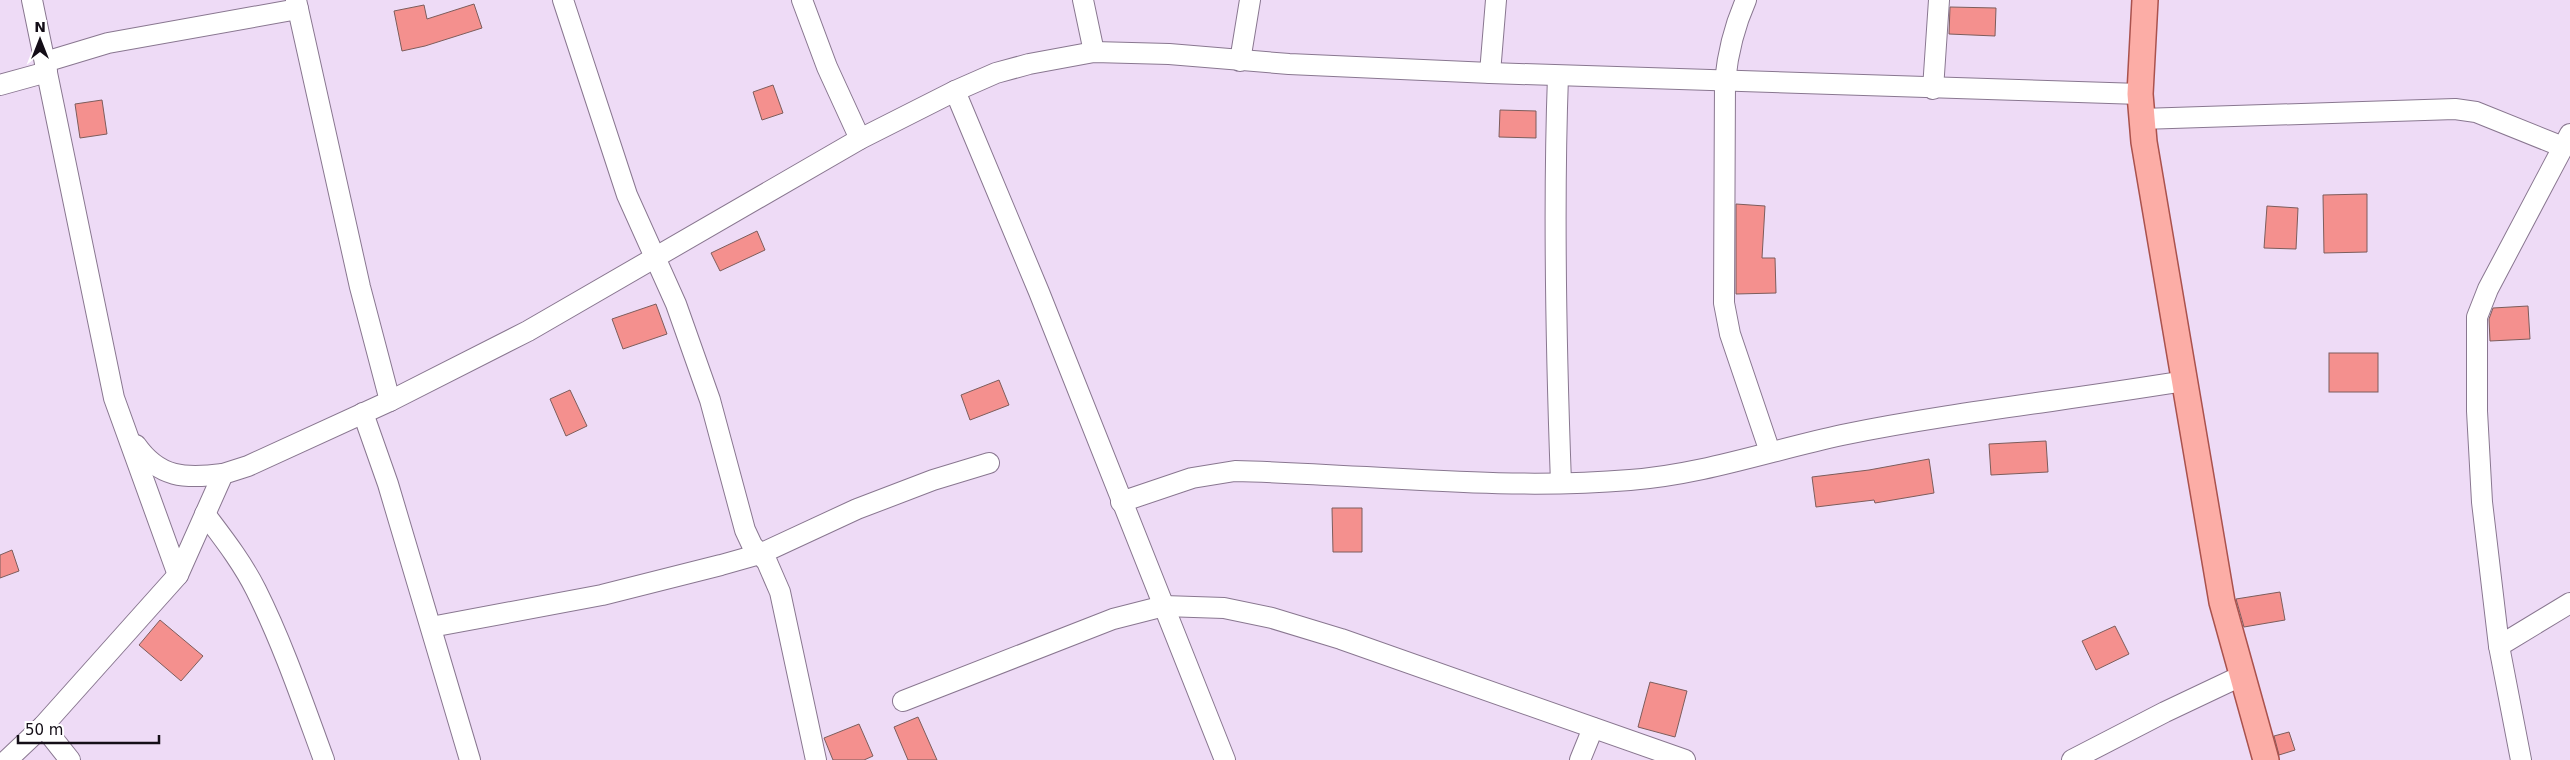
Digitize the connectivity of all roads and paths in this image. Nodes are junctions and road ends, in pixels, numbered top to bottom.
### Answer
1 (32, 0) edge
2 (563, 0) edge
3 (802, 0) edge
4 (1083, 0) edge
5 (1250, 0) edge
6 (1496, 0) edge
7 (1746, 0) edge
8 (1939, 0) edge
9 (2145, 0) edge
10 (297, 4) edge
11 (1094, 52) junction
12 (1240, 61) junction
13 (46, 67) junction
14 (1490, 74) junction
15 (1558, 76) junction
16 (1725, 81) junction
17 (0, 85) edge
18 (1933, 89) junction
19 (955, 91) junction
20 (2140, 94) junction
21 (2141, 119) junction
22 (860, 139) junction
23 (2567, 141) edge
24 (654, 258) junction
25 (2184, 381) junction
26 (390, 401) junction
27 (363, 413) junction
28 (129, 435) junction
29 (1770, 452) junction
30 (989, 463) dead end
31 (223, 474) junction
32 (1561, 483) junction
33 (1121, 502) junction
34 (205, 514) junction
35 (760, 554) junction
36 (178, 575) junction
37 (2570, 603) edge
38 (1164, 606) junction
39 (431, 627) junction
40 (2499, 646) junction
41 (2241, 676) junction
42 (903, 701) dead end
43 (43, 726) junction
44 (1593, 728) junction
45 (7, 760) edge
46 (70, 760) edge
47 (324, 760) edge
48 (470, 760) edge
49 (816, 760) edge
50 (1225, 760) edge
51 (1580, 760) edge
52 (1685, 760) edge
53 (2072, 760) edge
54 (2266, 760) edge
55 (2521, 760) edge

1 - 13 street
2 - 24 street
3 - 22 street
4 - 11 street
5 - 12 street
6 - 14 street
7 - 16 street
8 - 18 street
9 - 20 main road
10 - 13 street
10 - 26 street
11 - 12 street
11 - 19 street
12 - 14 street
13 - 17 street
13 - 28 street
14 - 15 street
15 - 16 street
15 - 32 street
16 - 18 street
16 - 29 street
18 - 20 street
19 - 22 street
19 - 33 street
20 - 21 main road
21 - 23 street
21 - 25 main road
22 - 24 street
23 - 40 street
24 - 26 street
24 - 35 street
25 - 29 street
25 - 41 main road
26 - 27 street
27 - 31 street
27 - 39 street
28 - 31 street
28 - 36 street
29 - 32 street
30 - 35 street
31 - 34 street
32 - 33 street
33 - 38 street
34 - 36 street
34 - 47 street
35 - 39 street
35 - 49 street
36 - 43 street
37 - 40 street
38 - 42 street
38 - 44 street
38 - 50 street
39 - 48 street
40 - 55 street
41 - 53 street
41 - 54 main road
43 - 45 street
43 - 46 street
44 - 51 street
44 - 52 street

